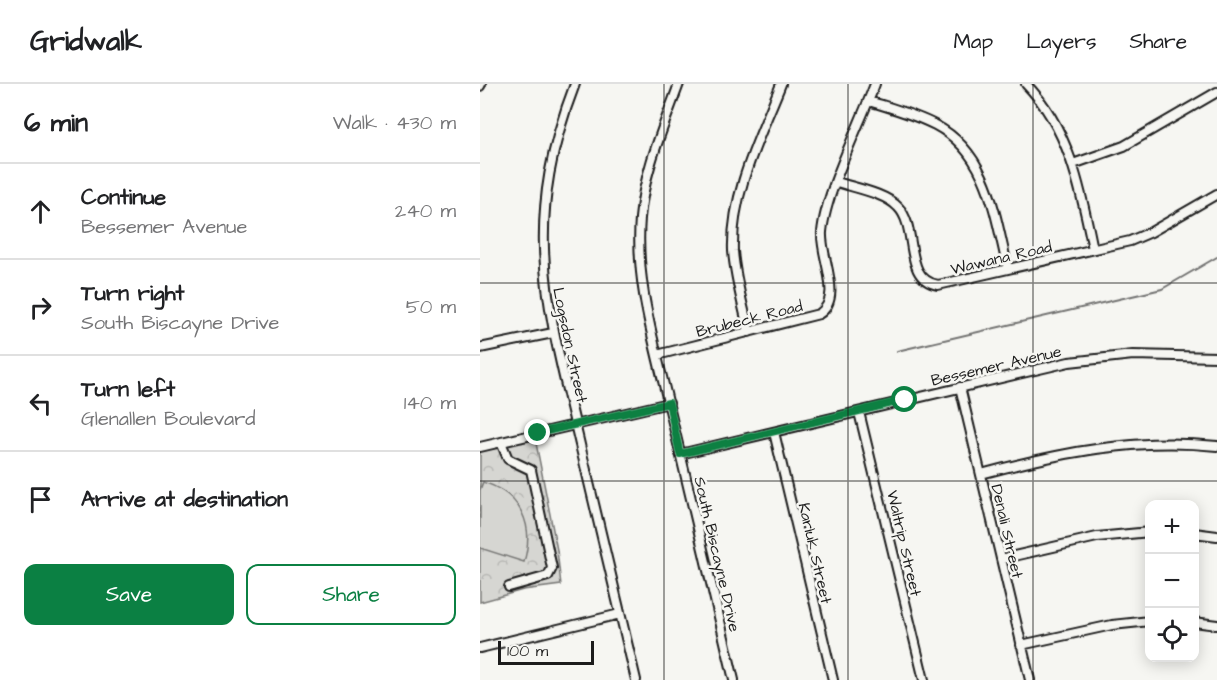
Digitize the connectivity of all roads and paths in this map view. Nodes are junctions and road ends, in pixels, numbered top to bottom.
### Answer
1 (575, 84) edge
2 (680, 84) edge
3 (781, 84) edge
4 (875, 84) edge
5 (1026, 84) edge
6 (1217, 92) edge
7 (869, 100) junction
8 (1073, 164) junction
9 (837, 182) junction
10 (1217, 194) edge
11 (1093, 249) junction
12 (1008, 269) junction
13 (749, 332) junction
14 (553, 333) junction
15 (480, 348) edge
16 (657, 355) junction
17 (1217, 357) edge
18 (960, 387) junction
19 (669, 403) junction
20 (859, 411) junction
21 (575, 425) junction
22 (774, 432) junction
23 (501, 442) junction
24 (1217, 446) edge
25 (480, 447) edge
26 (680, 454) junction
27 (981, 474) junction
28 (1145, 532) edge
29 (1199, 534) edge
30 (1217, 536) edge
31 (1001, 559) junction
32 (509, 587) dead end
33 (620, 614) junction
34 (1145, 621) edge
35 (1199, 623) edge
36 (1217, 625) edge
37 (1021, 645) junction
38 (480, 648) edge
39 (636, 680) edge
40 (734, 680) edge
41 (833, 680) edge
42 (924, 680) edge
43 (1030, 680) edge

1 - 14 street, Logsdon Street
2 - 16 street, South Biscayne Drive
3 - 13 street
4 - 7 street, Brubeck Road
5 - 8 street
6 - 8 street
7 - 9 street, Brubeck Road
7 - 12 street
8 - 11 street
9 - 12 street, Wawana Road
9 - 13 street, Brubeck Road
10 - 11 street, Wawana Road
11 - 12 street, Wawana Road
13 - 16 street, Brubeck Road
14 - 15 street
14 - 21 street, Logsdon Street
16 - 19 street, South Biscayne Drive
17 - 18 street, Bessemer Avenue
18 - 20 street, Bessemer Avenue
18 - 27 street, Denali Street
19 - 21 street
19 - 26 street, South Biscayne Drive
20 - 22 street, Bessemer Avenue
20 - 42 street, Waltrip Street
21 - 23 street
21 - 33 street, Logsdon Street
22 - 26 street, Bessemer Avenue
22 - 41 street, Karluk Street
23 - 25 street
23 - 32 street
24 - 27 street
26 - 40 street, South Biscayne Drive
27 - 31 street, Denali Street
28 - 31 street
29 - 30 street
31 - 37 street, Denali Street
33 - 38 street
33 - 39 street, Logsdon Street
34 - 37 street
35 - 36 street
37 - 43 street, Denali Street

